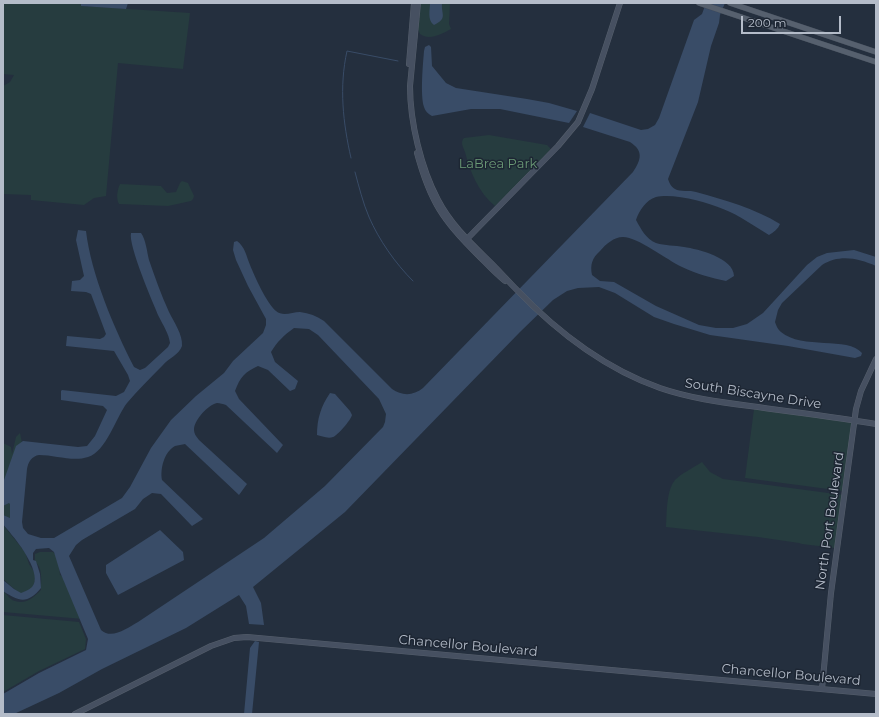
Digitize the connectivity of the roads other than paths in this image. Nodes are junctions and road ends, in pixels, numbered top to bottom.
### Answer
1 (414, 3) edge
2 (418, 3) edge
3 (620, 3) edge
4 (698, 3) edge
5 (731, 3) edge
6 (876, 52) edge
7 (876, 62) edge
8 (467, 239) junction
9 (515, 288) junction
10 (876, 359) edge
11 (854, 421) junction
12 (876, 424) edge
13 (822, 689) junction
14 (876, 694) edge
15 (75, 714) edge

1 - 9 street, South Biscayne Drive
2 - 8 street, South Biscayne Drive
3 - 8 street
4 - 7 main road
5 - 6 main road
8 - 9 street, South Biscayne Drive
9 - 11 street, South Biscayne Drive
10 - 11 street, North Port Boulevard
11 - 12 street, South Biscayne Drive
11 - 13 street, North Port Boulevard
13 - 14 street, Chancellor Boulevard
13 - 15 street, Chancellor Boulevard

